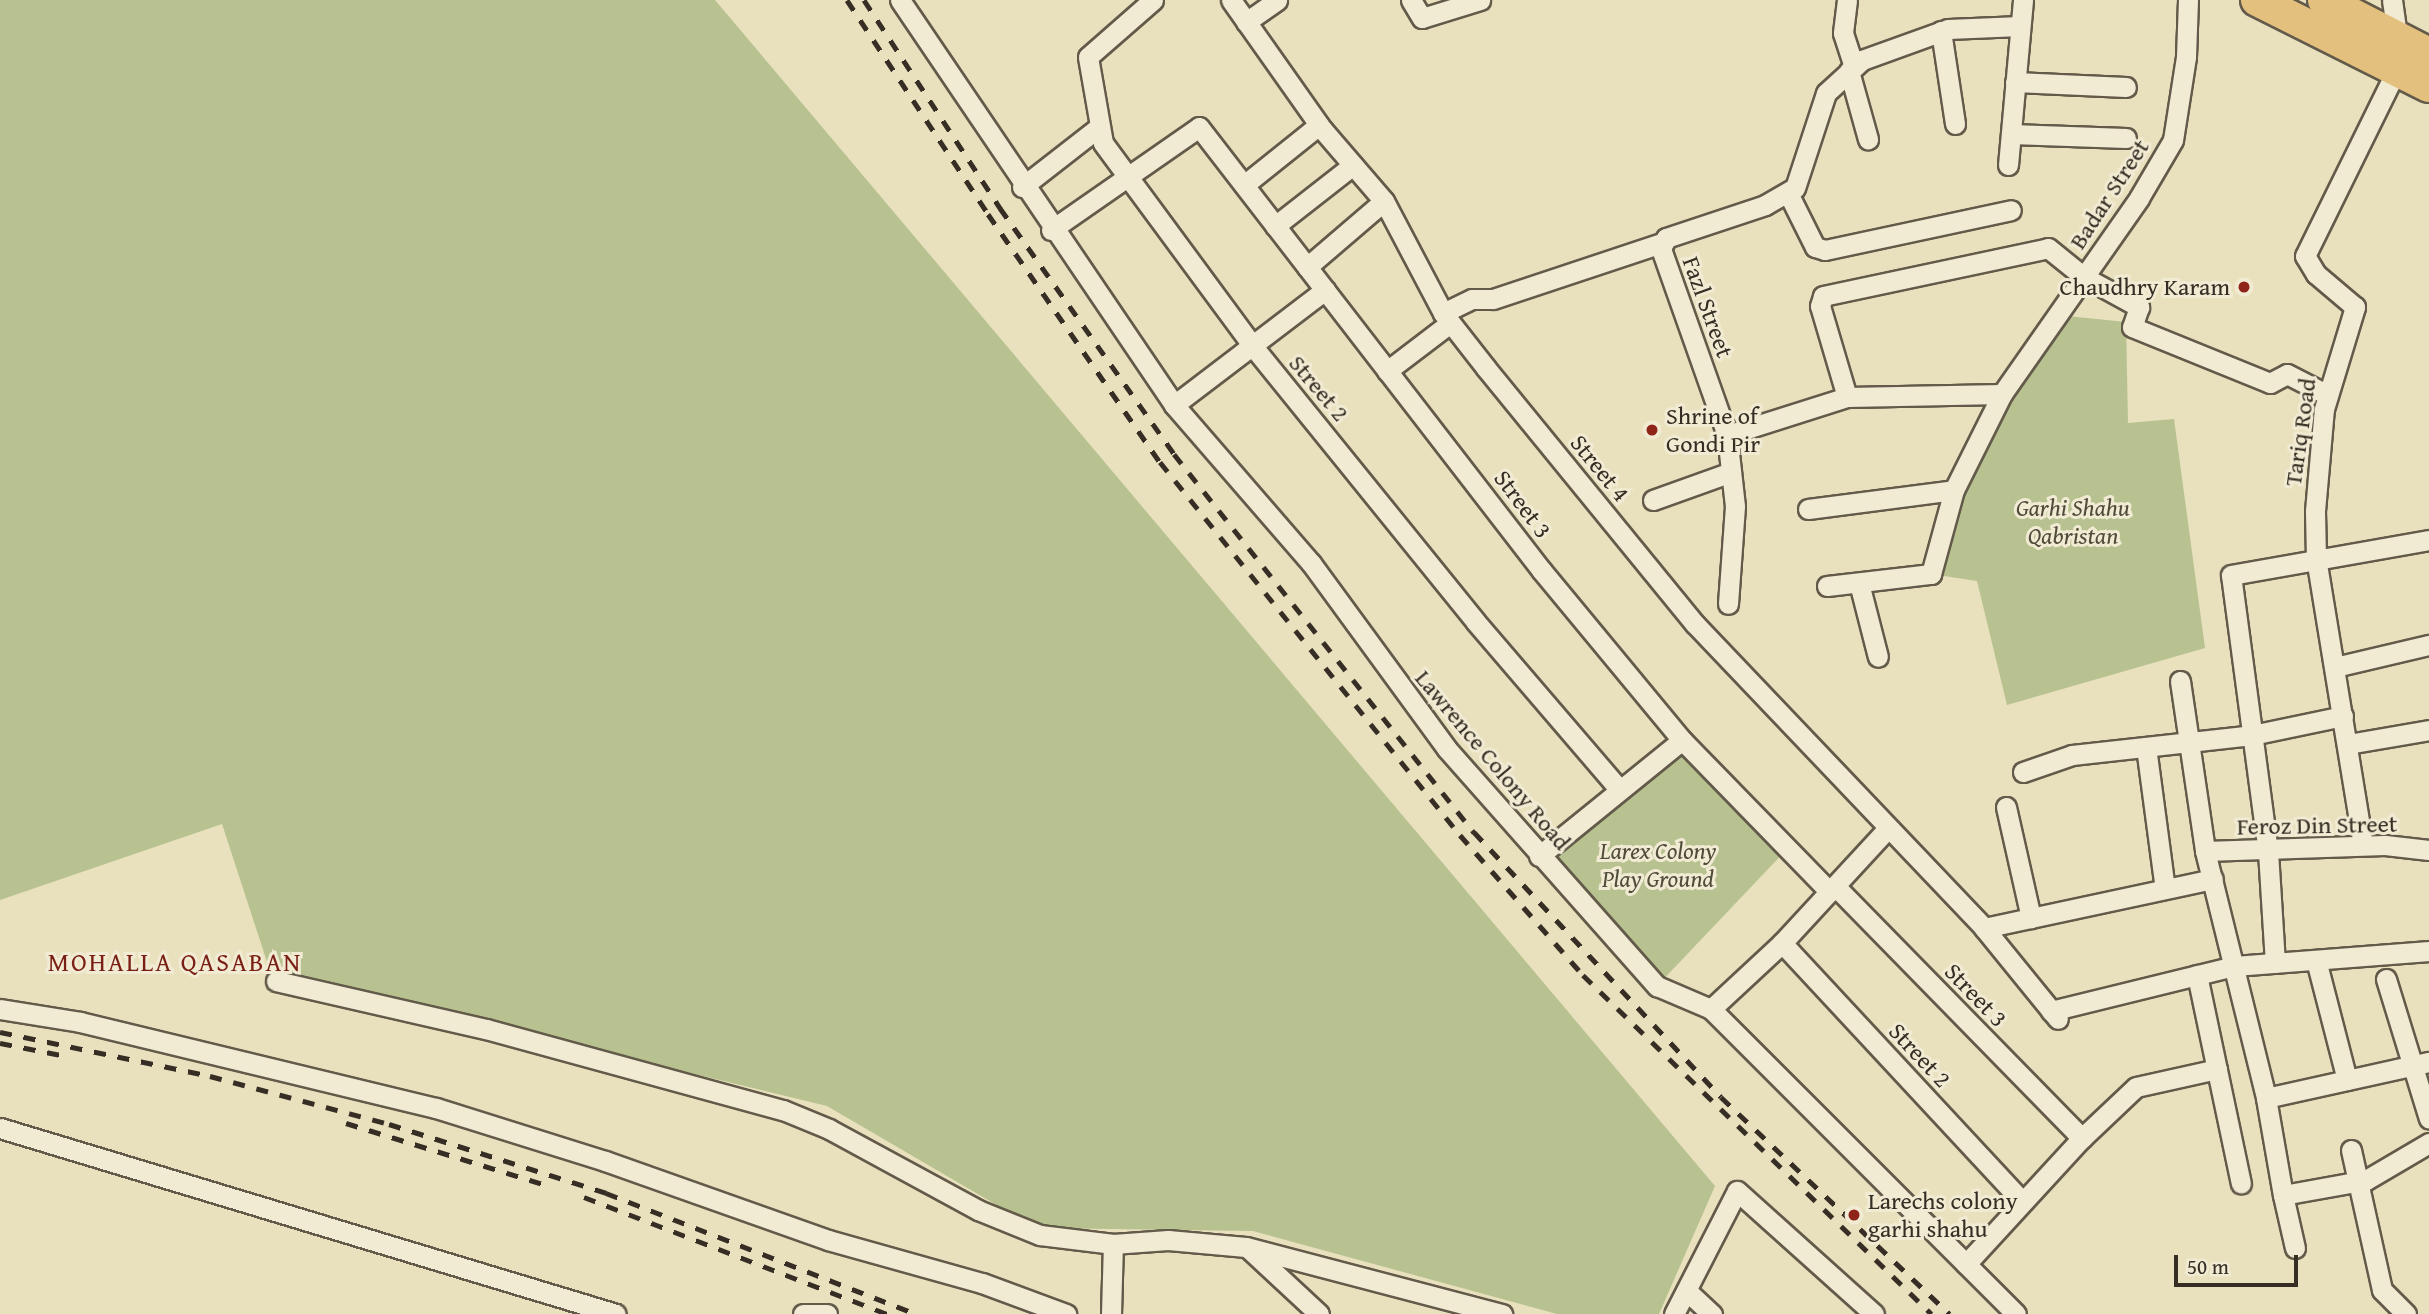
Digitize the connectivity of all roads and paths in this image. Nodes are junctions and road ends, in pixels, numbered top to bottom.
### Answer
1 (1153, 0) edge
2 (1230, 0) edge
3 (1277, 0) edge
4 (1411, 0) edge
5 (1480, 0) edge
6 (1847, 0) edge
7 (2023, 0) edge
8 (2188, 0) edge
9 (2257, 0) edge
10 (2324, 0) edge
11 (2392, 0) edge
12 (904, 2) edge
13 (1127, 8) edge
14 (1246, 22) junction
15 (2020, 26) junction
16 (1941, 31) junction
17 (2397, 37) junction
18 (2429, 54) edge
19 (1852, 69) junction
20 (2397, 69) junction
21 (2015, 82) junction
22 (2126, 86) dead end
23 (2429, 86) edge
24 (1955, 124) dead end
25 (1319, 125) junction
26 (1099, 127) junction
27 (2011, 134) junction
28 (2126, 138) dead end
29 (1868, 139) dead end
30 (2008, 164) dead end
31 (1353, 166) junction
32 (1129, 176) junction
33 (1244, 185) junction
34 (1023, 187) junction
35 (1788, 193) junction
36 (1384, 201) junction
37 (2011, 209) dead end
38 (1275, 226) junction
39 (1051, 230) junction
40 (1664, 242) junction
41 (1307, 267) junction
42 (2084, 277) junction
43 (1325, 290) junction
44 (1447, 318) junction
45 (1251, 344) junction
46 (1387, 371) junction
47 (2002, 394) junction
48 (2328, 395) junction
49 (1847, 397) junction
50 (1174, 405) junction
51 (1727, 435) junction
52 (1731, 472) junction
53 (1954, 491) junction
54 (1653, 500) dead end
55 (1808, 509) dead end
56 (2429, 540) edge
57 (2316, 559) junction
58 (1858, 583) junction
59 (1828, 586) dead end
60 (1728, 604) dead end
61 (2429, 645) edge
62 (1878, 657) dead end
63 (2335, 667) junction
64 (2180, 681) dead end
65 (2343, 716) junction
66 (2429, 730) edge
67 (2252, 736) junction
68 (1682, 740) junction
69 (2187, 743) junction
70 (2348, 744) junction
71 (2146, 747) junction
72 (2023, 772) dead end
73 (1619, 789) junction
74 (2006, 807) dead end
75 (1888, 828) junction
76 (2363, 845) junction
77 (2429, 850) edge
78 (2205, 851) junction
79 (2268, 852) junction
80 (1539, 856) junction
81 (2213, 879) junction
82 (1832, 889) junction
83 (2165, 889) junction
84 (2031, 918) junction
85 (1984, 928) junction
86 (1782, 943) junction
87 (2429, 951) edge
88 (2316, 960) junction
89 (2275, 963) junction
90 (2234, 966) junction
91 (2197, 975) junction
92 (2386, 979) dead end
93 (276, 981) dead end
94 (0, 1009) edge
95 (1711, 1009) junction
96 (2422, 1064) edge
97 (2217, 1069) junction
98 (2347, 1080) junction
99 (2266, 1098) junction
100 (2429, 1119) edge
101 (0, 1128) edge
102 (2082, 1138) junction
103 (2429, 1143) edge
104 (2351, 1150) dead end
105 (2358, 1181) junction
106 (2241, 1183) dead end
107 (2283, 1195) junction
108 (2022, 1201) junction
109 (1113, 1244) junction
110 (1246, 1247) junction
111 (2295, 1248) dead end
112 (1966, 1264) junction
113 (1688, 1293) junction
114 (1455, 1300) junction
115 (616, 1314) edge
116 (803, 1314) edge
117 (827, 1314) edge
118 (1066, 1314) edge
119 (1111, 1314) edge
120 (1319, 1314) edge
121 (1469, 1314) edge
122 (1502, 1314) edge
123 (1674, 1314) edge
124 (1712, 1314) edge
125 (1874, 1314) edge
126 (2016, 1314) edge
127 (2406, 1314) edge

1 - 13 street, Street 2
2 - 14 street, Street 4
3 - 14 street
4 - 5 street
6 - 19 street
7 - 15 street
8 - 42 street, Badar Street
9 - 20 main road
10 - 17 main road
11 - 17 street
12 - 34 street, Lawrence Colony Road
13 - 26 street, Street 2
14 - 25 street, Street 4
15 - 16 street
15 - 21 street
16 - 19 street
16 - 24 street
17 - 18 main road
19 - 29 street
19 - 35 street
20 - 23 main road
20 - 48 street, Tariq Road
21 - 22 street
21 - 27 street
25 - 31 street, Street 4
25 - 33 street
26 - 32 street, Street 2
26 - 34 street
27 - 28 street
27 - 30 street
31 - 36 street, Street 4
31 - 38 street
32 - 33 street, Street 3
32 - 39 street
32 - 45 street, Street 2
33 - 38 street, Street 3
34 - 39 street, Lawrence Colony Road
35 - 37 street
35 - 40 street, Fazl Street
36 - 41 street
36 - 44 street, Street 4
38 - 41 street, Street 3
39 - 50 street, Lawrence Colony Road
40 - 44 street
40 - 51 street, Fazl Street
41 - 43 street, Street 3
42 - 47 street, Badar Street
42 - 48 street
42 - 49 street
43 - 45 street
43 - 46 street, Street 3
44 - 46 street
44 - 75 street, Street 4
45 - 50 street
45 - 73 street, Street 2
46 - 68 street, Street 3
47 - 49 street
47 - 53 street, Badar Street
48 - 57 street, Tariq Road
49 - 51 street
50 - 80 street, Lawrence Colony Road
51 - 52 street, Fazl Street
52 - 54 street
52 - 60 street, Fazl Street
53 - 55 street
53 - 58 street, Badar Street
56 - 57 street
57 - 63 street, Tariq Road
57 - 67 street
58 - 59 street
58 - 62 street
61 - 63 street
63 - 65 street, Tariq Road
64 - 69 street
65 - 67 street
65 - 70 street, Tariq Road
66 - 70 street
67 - 69 street
67 - 79 street
68 - 73 street
68 - 82 street, Street 3
69 - 71 street
69 - 78 street
70 - 76 street, Tariq Road
71 - 72 street
71 - 83 street
73 - 80 street
74 - 84 street
75 - 82 street
75 - 85 street, Street 4
76 - 77 street, Feroz Din Street
76 - 79 street, Feroz Din Street
78 - 79 street, Feroz Din Street
78 - 81 street
79 - 89 street
80 - 95 street, Lawrence Colony Road
81 - 83 street
81 - 90 street
82 - 86 street
82 - 102 street, Street 3
83 - 84 street
84 - 85 street
85 - 91 street, Street 4
86 - 95 street
86 - 108 street, Street 2
87 - 88 street
88 - 89 street
88 - 98 street
89 - 90 street
90 - 91 street
90 - 99 street
91 - 97 street
92 - 96 street
93 - 109 street
94 - 118 street
95 - 112 street, Lawrence Colony Road
96 - 98 street
96 - 100 street
97 - 102 street
97 - 106 street
98 - 99 street
99 - 107 street
101 - 115 street
102 - 108 street
103 - 105 street
104 - 105 street
105 - 107 street
105 - 127 street
107 - 111 street
108 - 112 street
109 - 110 street
109 - 119 street
110 - 114 street
110 - 120 street
112 - 126 street, Lawrence Colony Road
113 - 123 street
113 - 124 street
113 - 125 street
114 - 121 street
114 - 122 street
116 - 117 street

